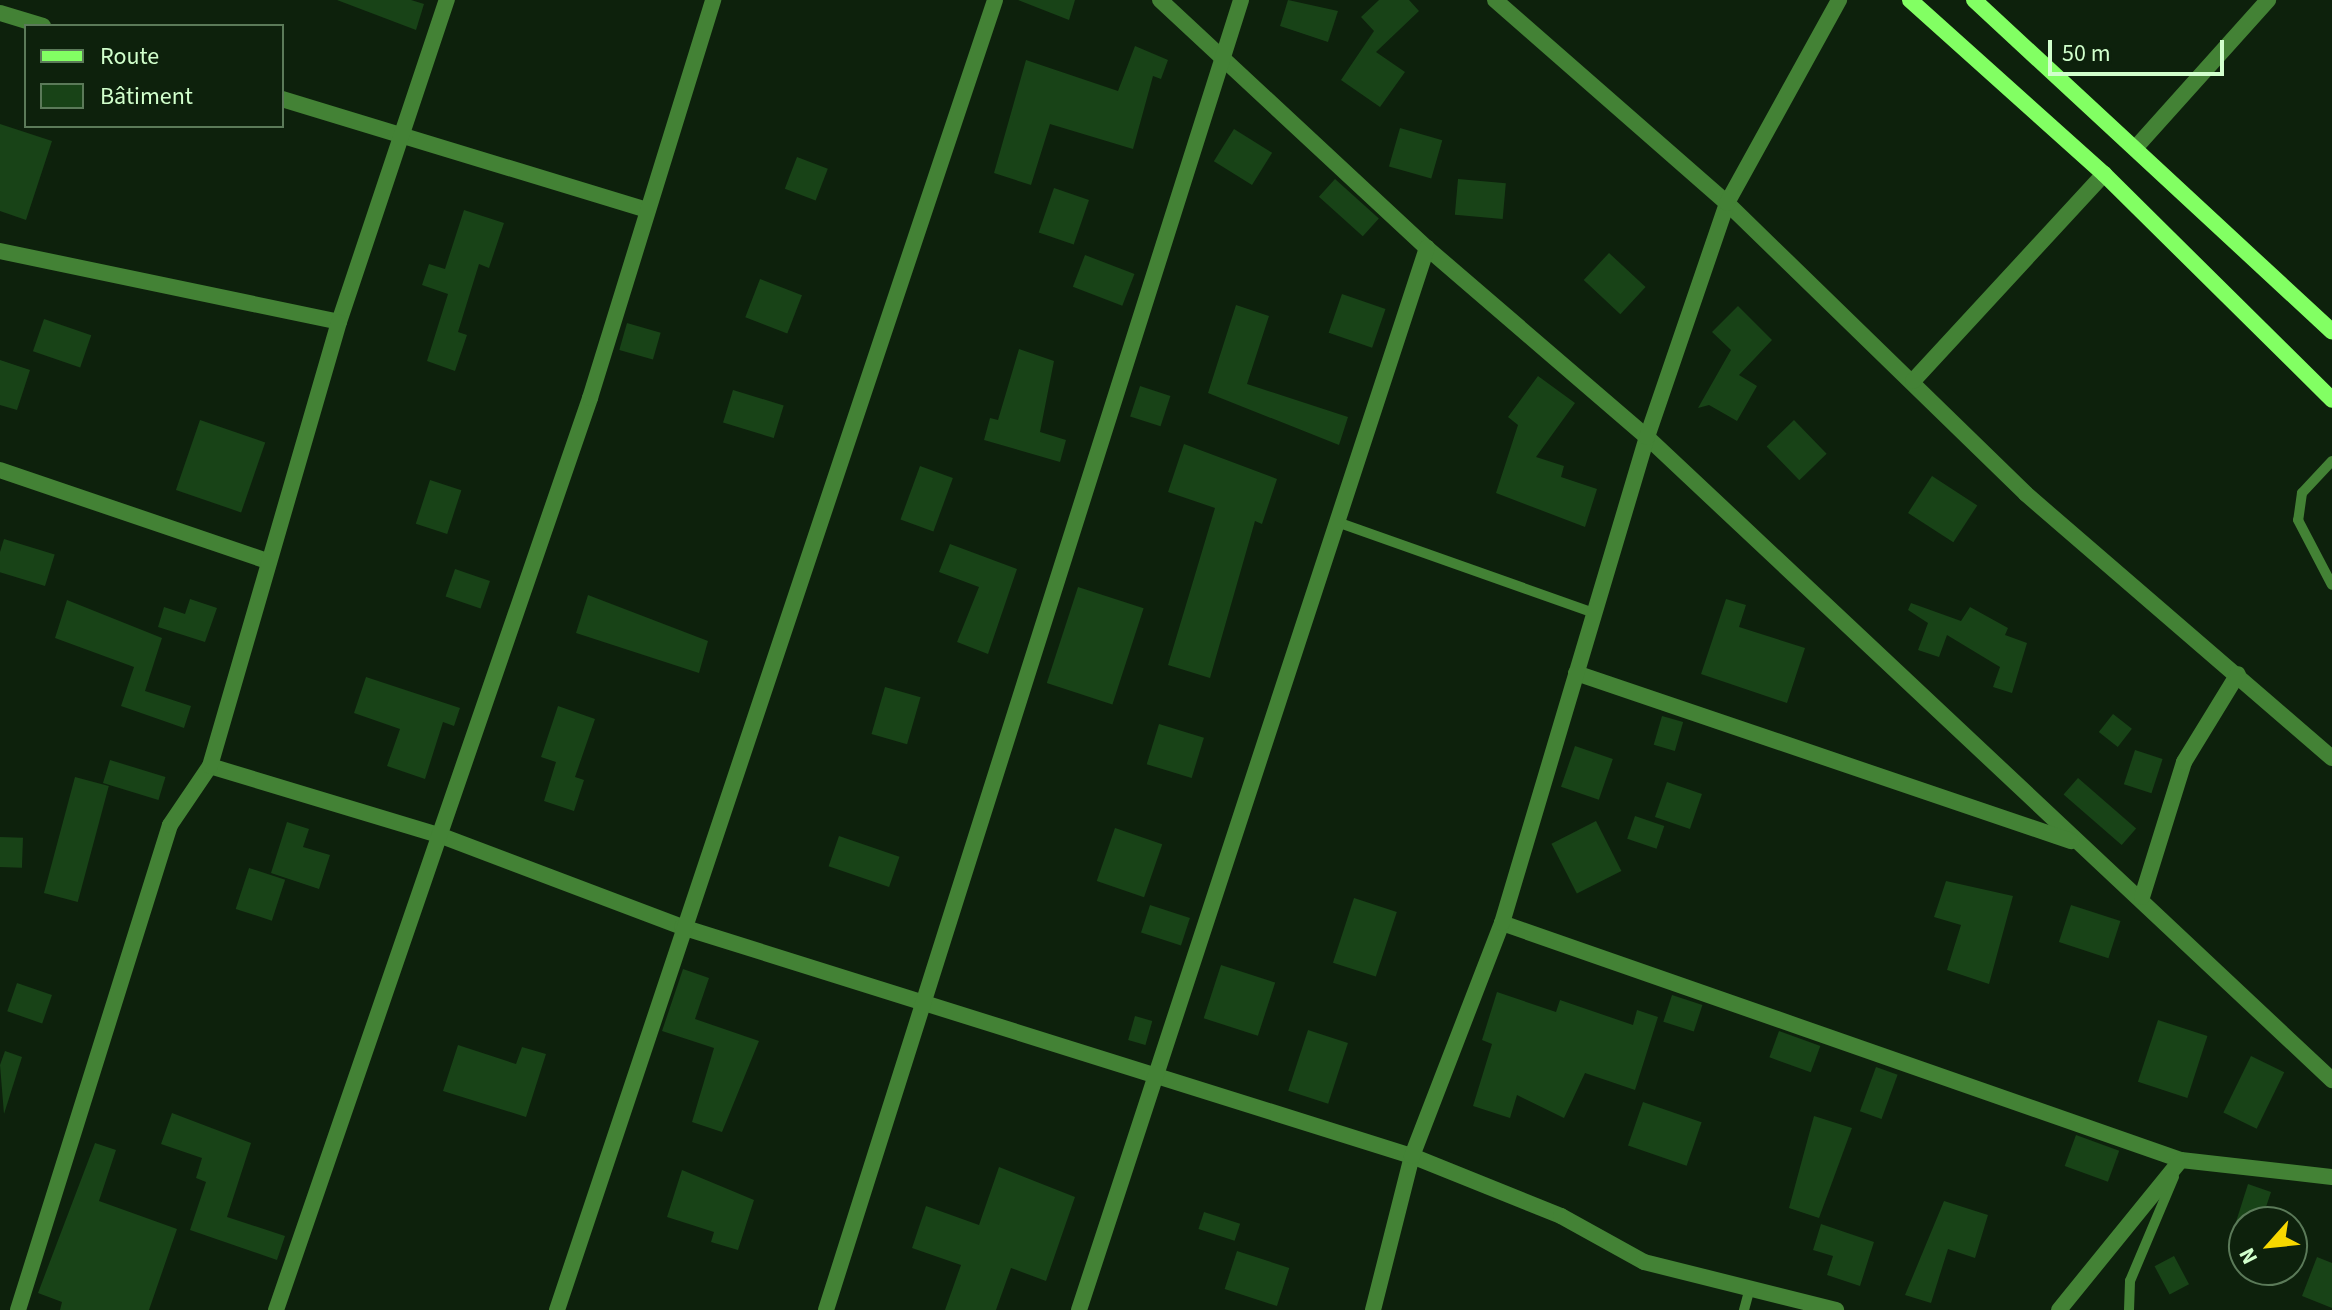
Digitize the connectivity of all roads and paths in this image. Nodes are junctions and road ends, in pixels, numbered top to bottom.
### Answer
1 (447, 0) edge
2 (713, 0) edge
3 (995, 0) edge
4 (1160, 0) edge
5 (1241, 0) edge
6 (1495, 0) edge
7 (1839, 0) edge
8 (1910, 0) edge
9 (1974, 0) edge
10 (2268, 0) edge
11 (0, 13) edge
12 (36, 24) edge
13 (1217, 56) junction
14 (284, 100) edge
15 (398, 135) junction
16 (2138, 145) junction
17 (2104, 174) junction
18 (1727, 203) junction
19 (648, 210) junction
20 (1427, 248) junction
21 (0, 251) edge
22 (339, 322) junction
23 (2332, 331) edge
24 (1913, 381) junction
25 (2332, 400) edge
26 (1647, 437) junction
27 (2332, 461) edge
28 (0, 470) edge
29 (1337, 522) junction
30 (268, 561) junction
31 (2332, 585) edge
32 (1594, 613) junction
33 (1576, 673) junction
34 (2238, 674) junction
35 (2332, 758) edge
36 (210, 766) junction
37 (439, 835) junction
38 (2075, 843) junction
39 (2142, 897) junction
40 (1502, 923) junction
41 (682, 927) junction
42 (922, 1004) junction
43 (1159, 1077) junction
44 (2332, 1080) edge
45 (1412, 1156) junction
46 (2181, 1160) junction
47 (2332, 1177) edge
48 (1750, 1288) junction
49 (18, 1310) edge
50 (276, 1310) edge
51 (557, 1310) edge
52 (826, 1310) edge
53 (1079, 1310) edge
54 (1373, 1310) edge
55 (1744, 1310) edge
56 (1836, 1310) edge
57 (2059, 1310) edge
58 (2129, 1310) edge

1 - 15 street
2 - 19 street
3 - 41 street
4 - 13 street
5 - 13 street
6 - 18 street
7 - 18 street
8 - 17 main road
9 - 16 main road
10 - 16 street
11 - 12 street
13 - 20 street
13 - 42 street
14 - 15 street
15 - 19 street
15 - 22 street
16 - 23 main road
17 - 24 street
17 - 25 main road
18 - 24 street
18 - 26 street
19 - 37 street
20 - 26 street
20 - 29 street
21 - 22 street
22 - 30 street
24 - 34 street
26 - 32 street
26 - 38 street
27 - 31 lane
28 - 30 street
29 - 32 lane
29 - 43 street
30 - 36 street
32 - 33 street
33 - 38 street
33 - 40 street
34 - 35 street
34 - 39 street
36 - 37 street
36 - 49 street
37 - 41 street
37 - 50 street
38 - 39 street
39 - 44 street
40 - 45 street
40 - 46 street
41 - 42 street
41 - 51 street
42 - 43 street
42 - 52 street
43 - 45 street
43 - 53 street
45 - 48 street
45 - 54 street
46 - 47 street
46 - 57 street
46 - 58 lane
48 - 55 lane
48 - 56 street

